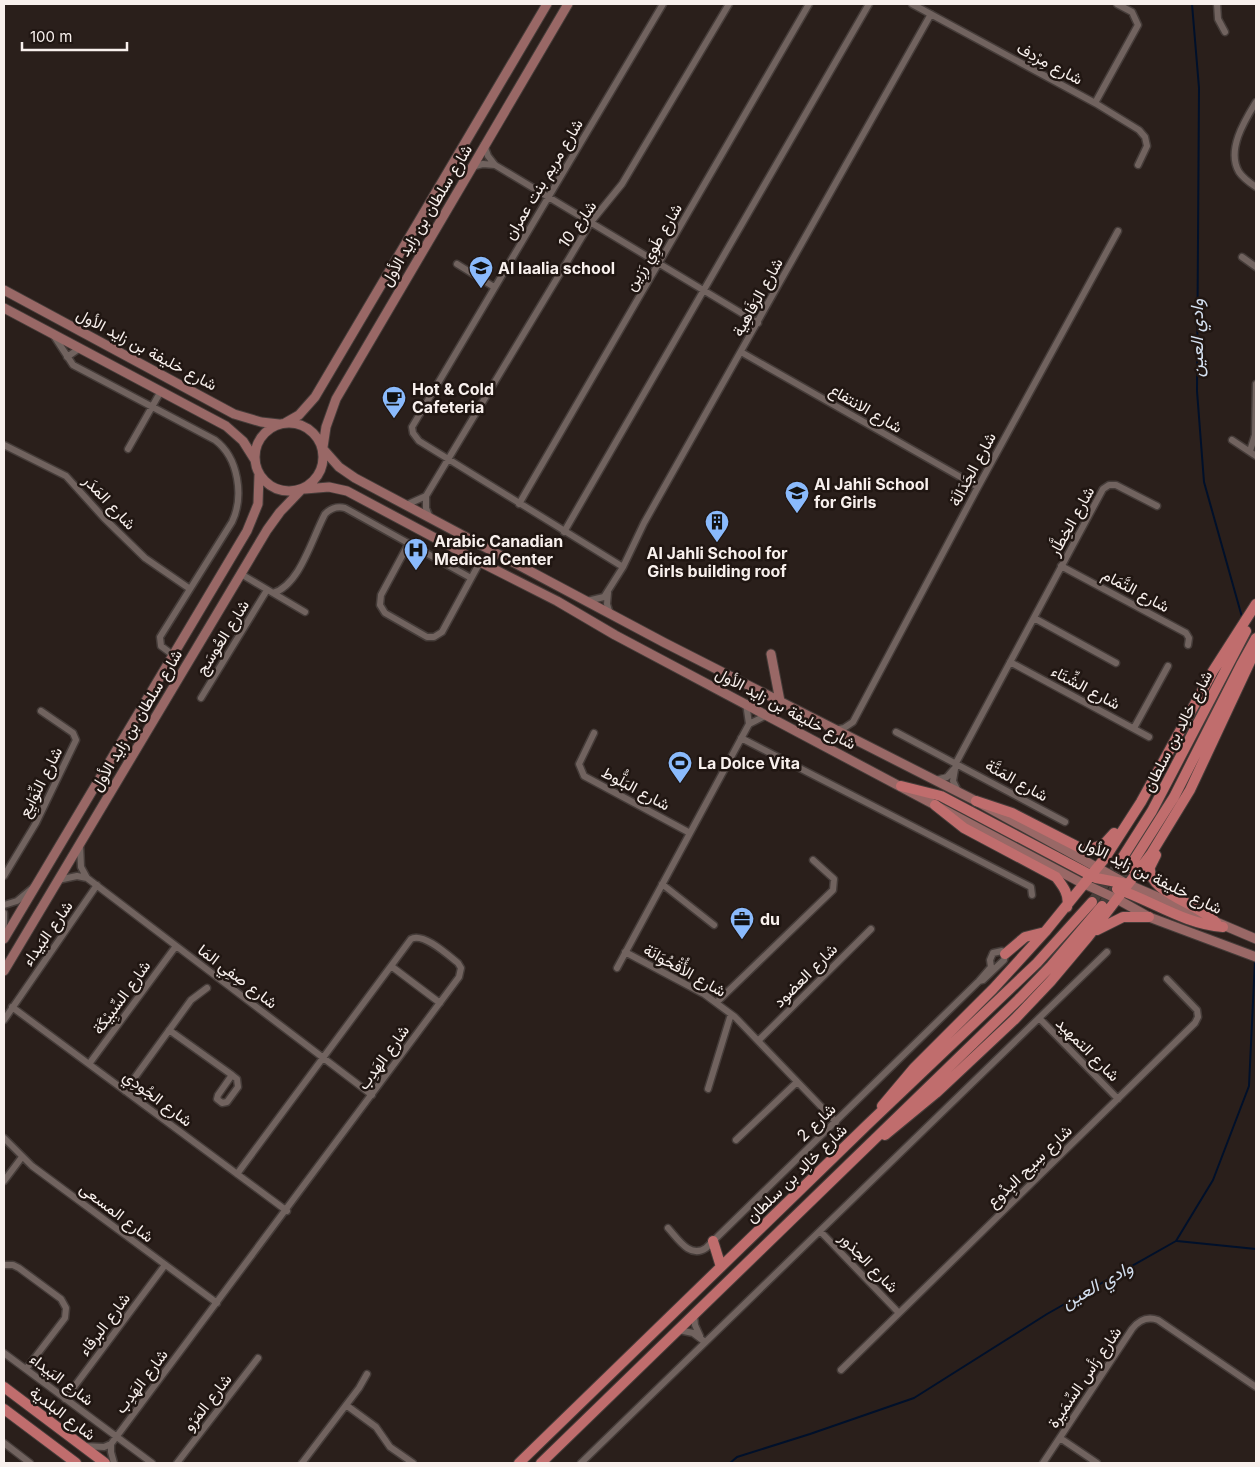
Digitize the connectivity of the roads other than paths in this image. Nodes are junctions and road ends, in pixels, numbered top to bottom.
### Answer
1 (547, 4) edge
2 (568, 4) edge
3 (663, 4) edge
4 (729, 4) edge
5 (809, 4) edge
6 (869, 4) edge
7 (912, 4) edge
8 (1118, 4) edge
9 (1217, 4) edge
10 (931, 14) junction
11 (1225, 32) dead end
12 (1256, 102) edge
13 (1095, 103) junction
14 (484, 145) junction
15 (494, 165) junction
16 (1138, 165) dead end
17 (471, 167) junction
18 (1256, 187) edge
19 (548, 198) junction
20 (590, 222) junction
21 (1118, 230) dead end
22 (1242, 258) dead end
23 (457, 264) dead end
24 (659, 264) junction
25 (1256, 267) edge
26 (494, 287) junction
27 (4, 290) edge
28 (705, 291) junction
29 (4, 308) edge
30 (758, 323) junction
31 (52, 333) junction
32 (80, 348) junction
33 (741, 352) junction
34 (67, 357) junction
35 (1256, 384) edge
36 (161, 391) junction
37 (152, 407) junction
38 (282, 424) junction
39 (1232, 440) dead end
40 (4, 445) edge
41 (128, 448) dead end
42 (323, 448) junction
43 (1253, 454) edge
44 (255, 460) junction
45 (448, 460) junction
46 (259, 474) junction
47 (978, 487) junction
48 (303, 489) junction
49 (426, 496) junction
50 (519, 504) junction
51 (406, 505) junction
52 (1157, 506) dead end
53 (431, 518) junction
54 (564, 532) junction
55 (409, 544) junction
56 (480, 562) junction
57 (1062, 566) junction
58 (623, 567) junction
59 (241, 574) junction
60 (471, 578) junction
61 (190, 589) junction
62 (270, 591) junction
63 (608, 593) junction
64 (586, 601) junction
65 (1256, 604) edge
66 (1256, 610) edge
67 (305, 612) dead end
68 (610, 614) junction
69 (1034, 618) junction
70 (1256, 638) edge
71 (1188, 645) dead end
72 (1256, 649) edge
73 (771, 654) dead end
74 (173, 655) junction
75 (1010, 662) junction
76 (1116, 663) dead end
77 (1168, 666) dead end
78 (200, 698) dead end
79 (780, 702) junction
80 (746, 703) junction
81 (1198, 709) junction
82 (41, 711) dead end
83 (767, 715) junction
84 (1218, 720) junction
85 (854, 722) junction
86 (749, 724) junction
87 (1134, 728) junction
88 (834, 730) junction
89 (594, 732) dead end
90 (896, 732) dead end
91 (1149, 737) dead end
92 (741, 738) junction
93 (858, 742) junction
94 (1164, 763) junction
95 (956, 765) junction
96 (932, 780) junction
97 (901, 786) junction
98 (1190, 790) junction
99 (960, 794) junction
100 (976, 801) junction
101 (936, 805) junction
102 (1065, 822) dead end
103 (690, 832) junction
104 (80, 844) junction
105 (813, 860) dead end
106 (1119, 863) tunnel mouth
107 (1129, 868) tunnel mouth
108 (1090, 875) junction
109 (4, 876) edge
110 (87, 878) junction
111 (58, 880) junction
112 (662, 884) junction
113 (36, 886) junction
114 (97, 886) junction
115 (1122, 891) junction
116 (1032, 895) dead end
117 (1092, 902) tunnel mouth
118 (4, 904) edge
119 (1067, 906) junction
120 (1102, 906) tunnel mouth
121 (4, 913) edge
122 (1149, 917) junction
123 (714, 925) dead end
124 (1220, 925) junction
125 (4, 927) edge
126 (871, 929) dead end
127 (1045, 932) junction
128 (1088, 936) junction
129 (4, 939) edge
130 (1256, 939) edge
131 (176, 946) junction
132 (625, 952) junction
133 (1107, 952) dead end
134 (1005, 954) junction
135 (1256, 957) edge
136 (391, 966) junction
137 (617, 968) dead end
138 (4, 971) edge
139 (1167, 979) dead end
140 (979, 981) junction
141 (207, 988) dead end
142 (718, 1002) junction
143 (440, 1003) junction
144 (12, 1007) junction
145 (731, 1014) junction
146 (1039, 1018) junction
147 (4, 1020) edge
148 (169, 1030) junction
149 (758, 1041) junction
150 (323, 1058) junction
151 (89, 1064) junction
152 (232, 1075) dead end
153 (798, 1082) junction
154 (708, 1089) dead end
155 (125, 1091) junction
156 (372, 1095) junction
157 (1118, 1099) junction
158 (836, 1122) junction
159 (867, 1124) junction
160 (4, 1138) edge
161 (736, 1140) dead end
162 (866, 1148) junction
163 (22, 1157) junction
164 (237, 1174) junction
165 (4, 1181) edge
166 (287, 1211) junction
167 (668, 1228) dead end
168 (820, 1231) junction
169 (714, 1241) junction
170 (4, 1265) edge
171 (165, 1265) junction
172 (721, 1267) junction
173 (218, 1303) junction
174 (899, 1313) junction
175 (694, 1315) junction
176 (679, 1330) junction
177 (703, 1340) junction
178 (4, 1353) edge
179 (258, 1358) dead end
180 (26, 1370) junction
181 (841, 1370) dead end
182 (366, 1374) dead end
183 (4, 1387) edge
184 (1256, 1387) edge
185 (65, 1399) junction
186 (346, 1405) junction
187 (4, 1409) edge
188 (117, 1437) junction
189 (1060, 1438) junction
190 (4, 1443) edge
191 (111, 1444) junction
192 (82, 1446) junction
193 (30, 1463) edge
194 (76, 1463) edge
195 (105, 1463) edge
196 (114, 1463) edge
197 (152, 1463) edge
198 (177, 1463) edge
199 (302, 1463) edge
200 (413, 1463) edge
201 (519, 1463) edge
202 (541, 1463) edge
203 (581, 1463) edge
204 (1043, 1463) edge
205 (1097, 1463) edge

1 - 38 main road, شارع سلطان بن زايد الأول
2 - 14 main road, شارع سلطان بن زايد الأول
3 - 19 street, شارع مريم بنت عمران
4 - 20 street, شارع 10
5 - 24 street, شارع طَوِي رَزِين
6 - 28 street
7 - 10 street, شارع مِرْدِف
8 - 13 street
9 - 11 street
10 - 13 street, شارع مِرْدِف
10 - 30 street, شارع الرَفَاهِية
12 - 18 street
13 - 16 street, شارع مِرْدِف
14 - 15 street
14 - 17 main road, شارع سلطان بن زايد الأول
15 - 17 street
15 - 19 street
17 - 42 main road, شارع سلطان بن زايد الأول
19 - 20 street
19 - 26 street, شارع مريم بنت عمران
20 - 24 street
20 - 45 street, شارع 10
21 - 47 street, شارع الجَدَالَة
22 - 25 street
23 - 26 street
24 - 28 street
24 - 50 street, شارع طَوِي رَزِين
26 - 45 street, شارع مريم بنت عمران
27 - 38 main road, شارع خليفة بن زايد الأول
28 - 30 street
28 - 54 street
29 - 31 main road, شارع خليفة بن زايد الأول
30 - 33 street, شارع الرَفَاهِية
31 - 32 main road, شارع خليفة بن زايد الأول
31 - 34 street
32 - 34 street
32 - 36 main road, شارع خليفة بن زايد الأول
33 - 47 street, شارع الانتفاع
33 - 58 street, شارع الرَفَاهِية
34 - 37 street
35 - 43 street
36 - 37 street
36 - 44 main road, شارع خليفة بن زايد الأول
37 - 41 street
37 - 61 street
38 - 42 main road
38 - 44 main road
39 - 43 street
40 - 61 street, شارع المَدَر
42 - 48 main road
42 - 51 main road, شارع خليفة بن زايد الأول
44 - 46 main road
45 - 49 street
45 - 50 street, شارع مريم بنت عمران
46 - 48 main road
46 - 74 main road, شارع سلطان بن زايد الأول
47 - 85 street, شارع الجَدَالَة
48 - 56 main road, شارع خليفة بن زايد الأول
48 - 59 main road, شارع سلطان بن زايد الأول
49 - 51 street
49 - 53 street
50 - 54 street, شارع مريم بنت عمران
51 - 53 main road, شارع خليفة بن زايد الأول
52 - 57 street, شارع الخِطَّار
53 - 64 main road, شارع خليفة بن زايد الأول
54 - 58 street, شارع مريم بنت عمران
55 - 60 street, شارع العُوسَج
55 - 60 street
55 - 62 street, شارع العُوسَج
56 - 60 street
56 - 80 main road, شارع خليفة بن زايد الأول
57 - 69 street, شارع الخِطَّار
57 - 71 street, شارع التَّمَام
58 - 63 street, شارع الرَفَاهِية
59 - 62 street, شارع العُوسَج
59 - 104 main road, شارع سلطان بن زايد الأول
61 - 74 street
62 - 67 street, شارع العُوسَج
62 - 78 street, شارع العُوسَج
63 - 64 street
63 - 68 street
64 - 68 main road, شارع خليفة بن زايد الأول
65 - 81 main road
66 - 81 main road, شارع خالِد بن سلطان
68 - 79 main road, شارع خليفة بن زايد الأول
69 - 75 street, شارع الخِطَّار
69 - 76 street
70 - 84 main road, شارع خالِد بن سلطان
72 - 84 main road
73 - 79 main road
74 - 113 main road, شارع سلطان بن زايد الأول
75 - 87 street, شارع الشِّتَاء
75 - 95 street, شارع الخِطَّار
77 - 87 street
79 - 88 main road, شارع خليفة بن زايد الأول
80 - 83 main road, شارع خليفة بن زايد الأول
80 - 86 street
81 - 94 main road
81 - 106 main road, شارع خالِد بن سلطان
82 - 109 street, شارع النِّوَايِع
83 - 86 street
83 - 97 main road, شارع خليفة بن زايد الأول
84 - 98 main road
84 - 107 main road, شارع خالِد بن سلطان
85 - 88 street
85 - 93 street
86 - 92 street, شارع الأُقْحُوَانَة
87 - 91 street, شارع الشِّتَاء
88 - 93 main road, شارع خليفة بن زايد الأول
89 - 103 street, شارع البَلُّوط
90 - 95 street, شارع المَتَّة
92 - 103 street, شارع الأُقْحُوَانَة
92 - 116 street
93 - 96 main road, شارع خليفة بن زايد الأول
94 - 100 main road
94 - 108 main road
95 - 96 street
95 - 99 street
95 - 102 street, شارع المَتَّة
96 - 99 main road, شارع خليفة بن زايد الأول
97 - 101 main road, شارع خليفة بن زايد الأول
97 - 108 main road
98 - 115 main road
98 - 124 main road
99 - 100 main road, شارع خليفة بن زايد الأول
100 - 108 main road, شارع خليفة بن زايد الأول
101 - 108 main road, شارع خليفة بن زايد الأول
101 - 119 main road
103 - 112 street, شارع الأُقْحُوَانَة
104 - 110 street
104 - 111 main road, شارع سلطان بن زايد الأول
105 - 142 street
108 - 115 main road, شارع خليفة بن زايد الأول
108 - 115 main road
108 - 119 main road
110 - 111 street
110 - 114 street, شارع صِفِي المَا
111 - 138 main road, شارع سلطان بن زايد الأول
112 - 123 street
112 - 132 street, شارع الأُقْحُوَانَة
113 - 118 street
113 - 129 main road, شارع سلطان بن زايد الأول
114 - 131 street, شارع صِفِي المَا
114 - 144 street, شارع البَيداء
115 - 122 main road, شارع خليفة بن زايد الأول
115 - 124 main road
115 - 128 main road
117 - 159 main road, شارع خالِد بن سلطان
119 - 127 main road
120 - 162 main road, شارع خالِد بن سلطان
121 - 125 street
122 - 128 main road
122 - 135 main road, شارع خليفة بن زايد الأول
124 - 130 main road, شارع خليفة بن زايد الأول
126 - 149 street, شارع العضود
127 - 134 main road
127 - 159 main road
128 - 162 main road
131 - 150 street, شارع صِفِي المَا
131 - 151 street, شارع السِّبِيْكَة
132 - 137 street, شارع الأُقْحُوَانَة
132 - 142 street, شارع الأُقْحُوَانَة
133 - 146 street
134 - 140 street, شارع 2
134 - 140 street, شارع 2
136 - 143 street
136 - 143 street, شارع الهَدِب
136 - 150 street, شارع الهَدِب
139 - 157 street, شارع سِيح البِدُوع
140 - 158 street, شارع 2
141 - 148 street
142 - 145 street, شارع الأُقْحُوَانَة
143 - 156 street, شارع الهَدِب
144 - 147 street, شارع البَيداء
144 - 151 street, شارع الجُودِي
145 - 149 street, شارع الأُقْحُوَانَة
145 - 154 street, شارع الأُقْحُوَانَة
146 - 157 street, شارع التمهيد
146 - 168 street
148 - 152 street
148 - 155 street
149 - 153 street, شارع الأُقْحُوَانَة
150 - 156 street, شارع صِفِي المَا
150 - 164 street, شارع الهَدِب
151 - 155 street, شارع الجُودِي
153 - 158 street, شارع الأُقْحُوَانَة
153 - 161 street
155 - 164 street, شارع الجُودِي
156 - 166 street, شارع الهَدِب
157 - 174 street, شارع سِيح البِدُوع
158 - 169 street, شارع 2
159 - 172 main road, شارع خالِد بن سلطان
160 - 163 street, شارع المسعى
162 - 175 main road, شارع خالِد بن سلطان
163 - 165 street
163 - 171 street, شارع المسعى
164 - 166 street, شارع الجُودِي
166 - 173 street, شارع الهَدِب
167 - 169 street, شارع 2
168 - 174 street, شارع الجذور
168 - 177 street
169 - 172 main road
170 - 180 street
171 - 173 street, شارع المسعى
171 - 185 street, شارع البرقاء
172 - 201 main road, شارع خالِد بن سلطان
173 - 188 street, شارع الهَدِب
174 - 181 street, شارع سِيح البِدُوع
175 - 176 main road, شارع خالِد بن سلطان
175 - 177 street
176 - 177 street
176 - 202 main road, شارع خالِد بن سلطان
177 - 203 street
178 - 180 street, شارع البَيداء
179 - 198 street, شارع المَرْو
180 - 185 street, شارع البَيداء
182 - 186 street
183 - 192 main road, شارع البلدية
184 - 189 street, شارع رَأس السِّمَيرة
185 - 188 street, شارع البَيداء
186 - 199 street
186 - 200 street
187 - 194 main road, شارع البلدية
188 - 191 street, شارع الهَدِب
188 - 197 street, شارع البَيداء
189 - 204 street, شارع رَأس السِّمَيرة
189 - 205 street
190 - 193 street
191 - 192 street
191 - 196 street
192 - 195 main road, شارع البلدية

